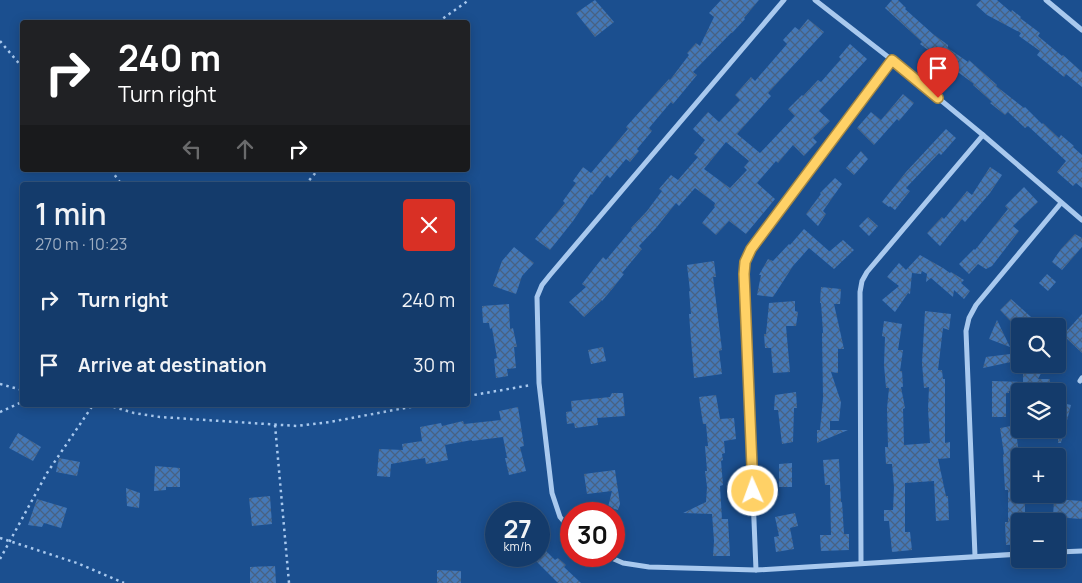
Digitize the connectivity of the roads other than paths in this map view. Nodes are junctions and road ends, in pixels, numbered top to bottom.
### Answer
1 (784, 0) edge
2 (815, 0) edge
3 (1046, 0) edge
4 (1082, 30) edge
5 (892, 60) junction
6 (983, 135) junction
7 (1061, 203) junction
8 (1082, 220) edge
9 (560, 516) edge
10 (1082, 551) edge
11 (1066, 552) edge
12 (1011, 554) edge
13 (975, 556) junction
14 (625, 563) edge
15 (862, 563) junction
16 (756, 570) junction

1 - 9 street
2 - 5 street
3 - 4 street
5 - 6 street
5 - 16 street
6 - 7 street
6 - 15 street
7 - 8 street
7 - 13 street
10 - 11 street
12 - 13 street
13 - 15 street
14 - 16 street
15 - 16 street

